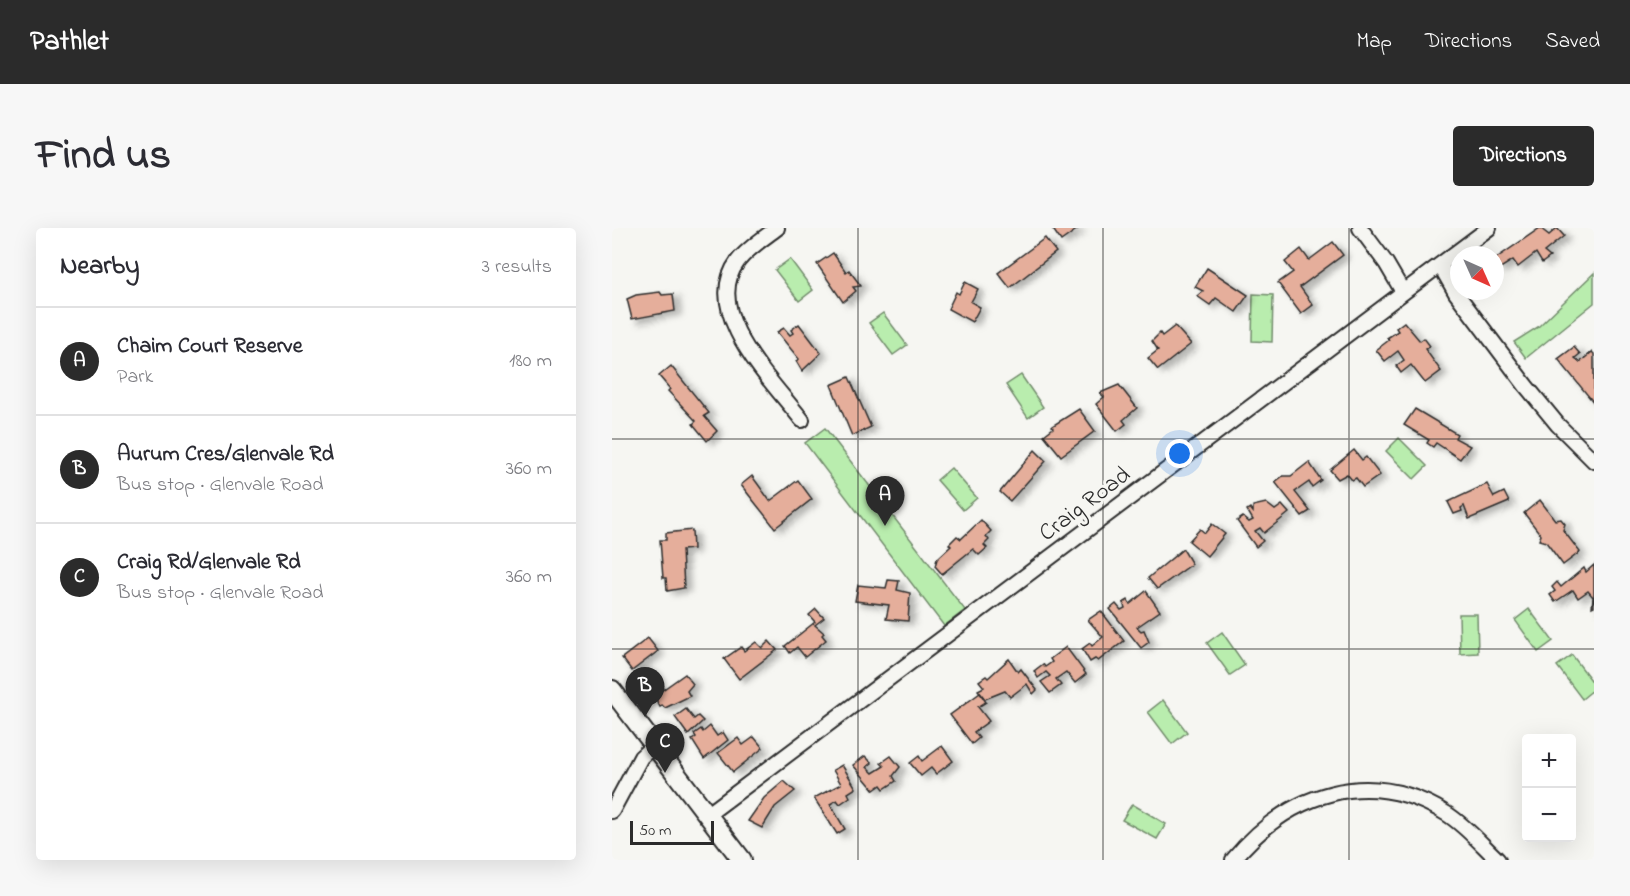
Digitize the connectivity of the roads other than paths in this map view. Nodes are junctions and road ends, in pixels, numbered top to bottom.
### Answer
1 (777, 228) edge
2 (1360, 228) edge
3 (1489, 228) edge
4 (1437, 267) junction
5 (1406, 290) junction
6 (802, 420) dead end
7 (1594, 461) edge
8 (612, 690) edge
9 (654, 745) junction
10 (612, 812) edge
11 (707, 815) junction
12 (742, 860) edge
13 (1233, 860) edge
14 (1498, 860) edge

1 - 6 street
2 - 5 street
3 - 4 street, Craig Road
4 - 5 street, Craig Road
4 - 7 street
5 - 11 street, Craig Road
8 - 9 street
9 - 10 street
9 - 11 street
11 - 12 street
13 - 14 street

